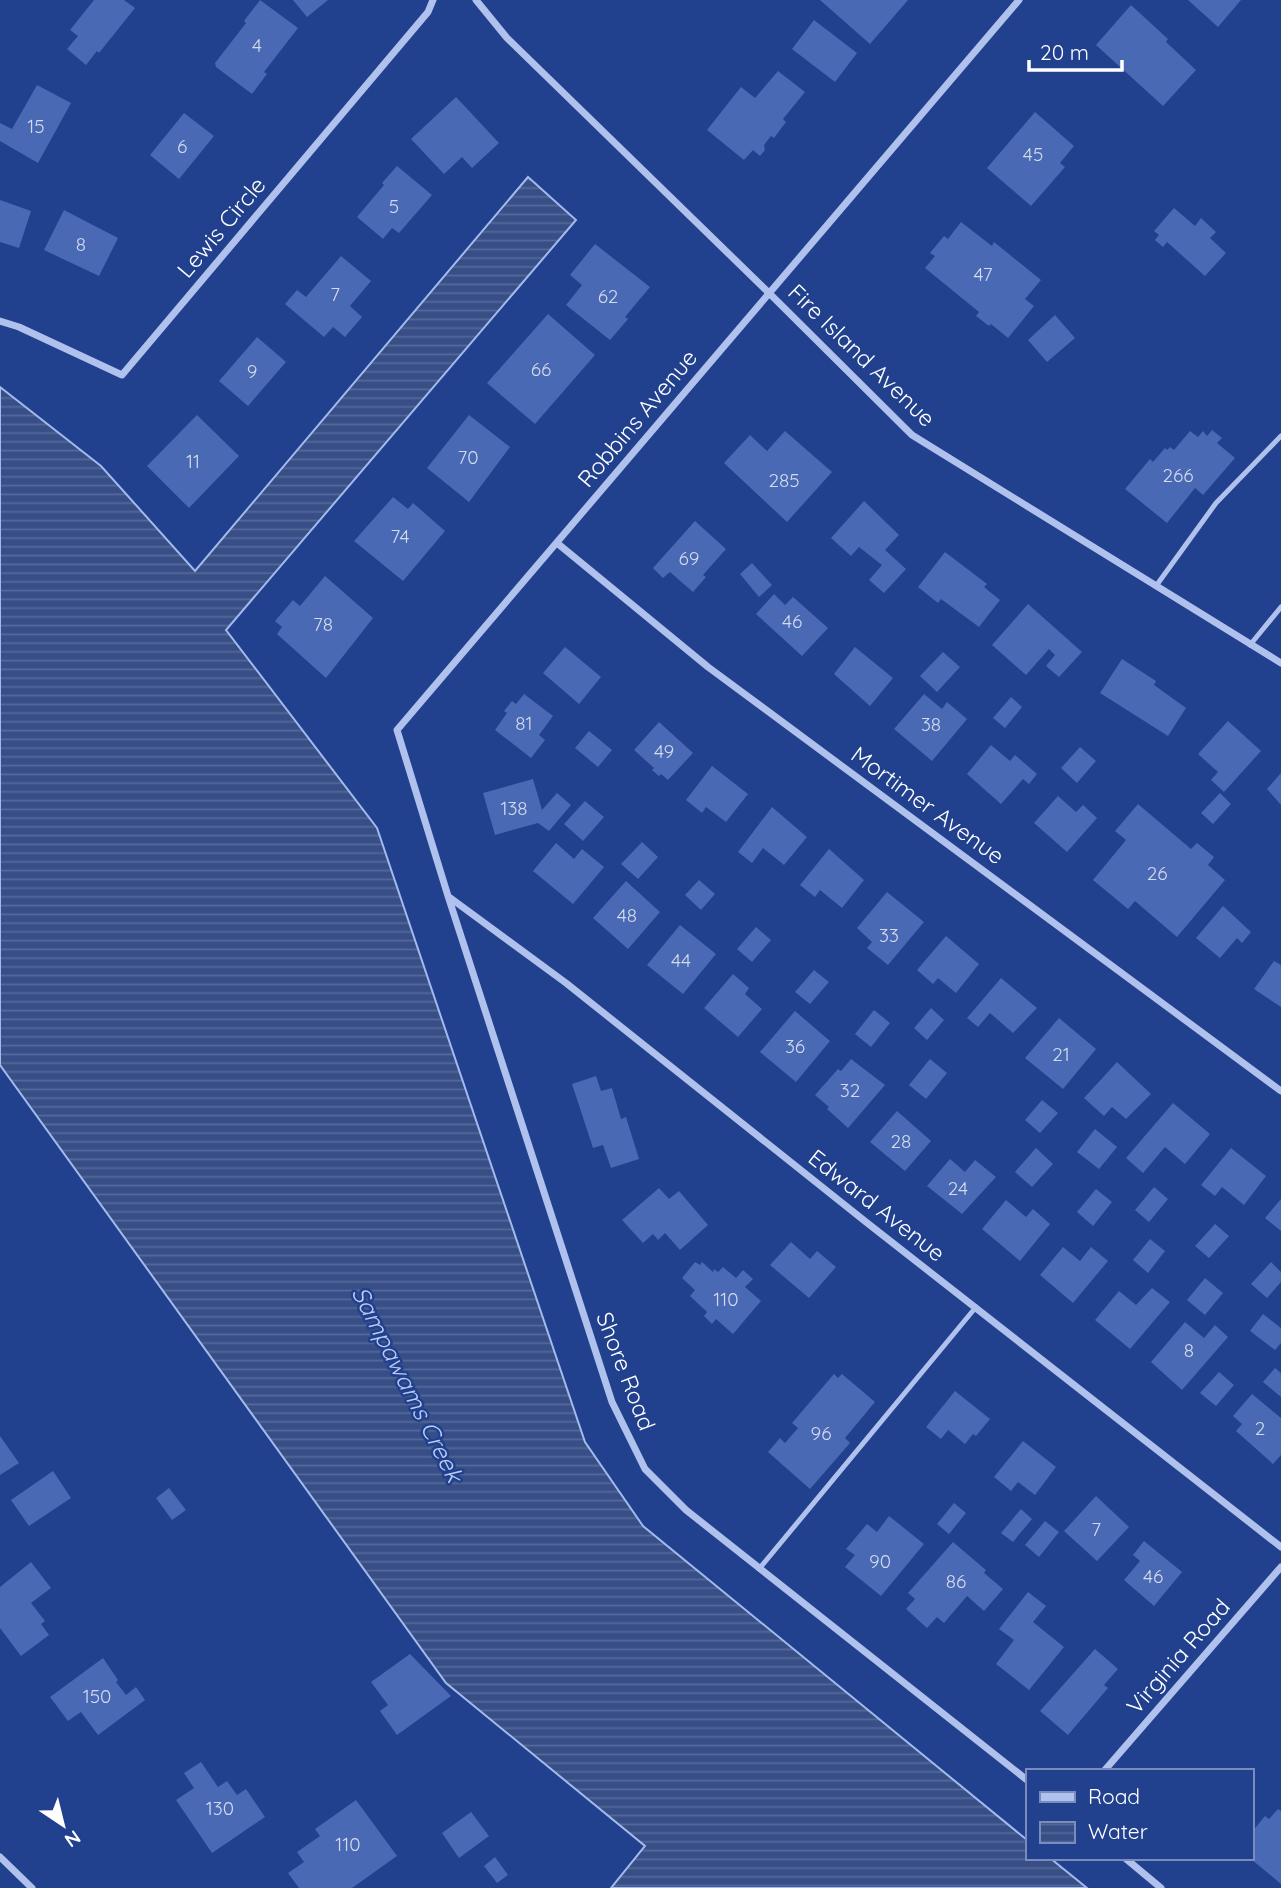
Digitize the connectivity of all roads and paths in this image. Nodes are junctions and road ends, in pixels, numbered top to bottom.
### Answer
1 (433, 0) edge
2 (476, 0) edge
3 (1019, 0) edge
4 (769, 293) junction
5 (0, 321) edge
6 (1281, 436) edge
7 (556, 543) junction
8 (1156, 586) junction
9 (1281, 607) edge
10 (1250, 645) junction
11 (1281, 663) edge
12 (448, 896) junction
13 (1281, 1091) edge
14 (976, 1307) junction
15 (1281, 1547) edge
16 (1281, 1567) edge
17 (759, 1569) junction
18 (1106, 1769) edge
19 (1026, 1779) edge
20 (0, 1857) edge
21 (1127, 1860) edge
22 (32, 1888) edge
23 (1161, 1888) edge

1 - 5 street, Lewis Circle
2 - 4 street, Fire Island Avenue
3 - 4 street, Robbins Avenue
4 - 7 street, Robbins Avenue
4 - 8 street, Fire Island Avenue
6 - 8 lane
7 - 12 street, Robbins Avenue
7 - 13 street, Mortimer Avenue
8 - 10 street, Fire Island Avenue
9 - 10 lane
10 - 11 street, Fire Island Avenue
12 - 14 street, Edward Avenue
12 - 17 street, Shore Road
14 - 15 street, Edward Avenue
14 - 17 lane
16 - 18 street, Virginia Road
17 - 19 street, Shore Road
20 - 22 street
21 - 23 street

